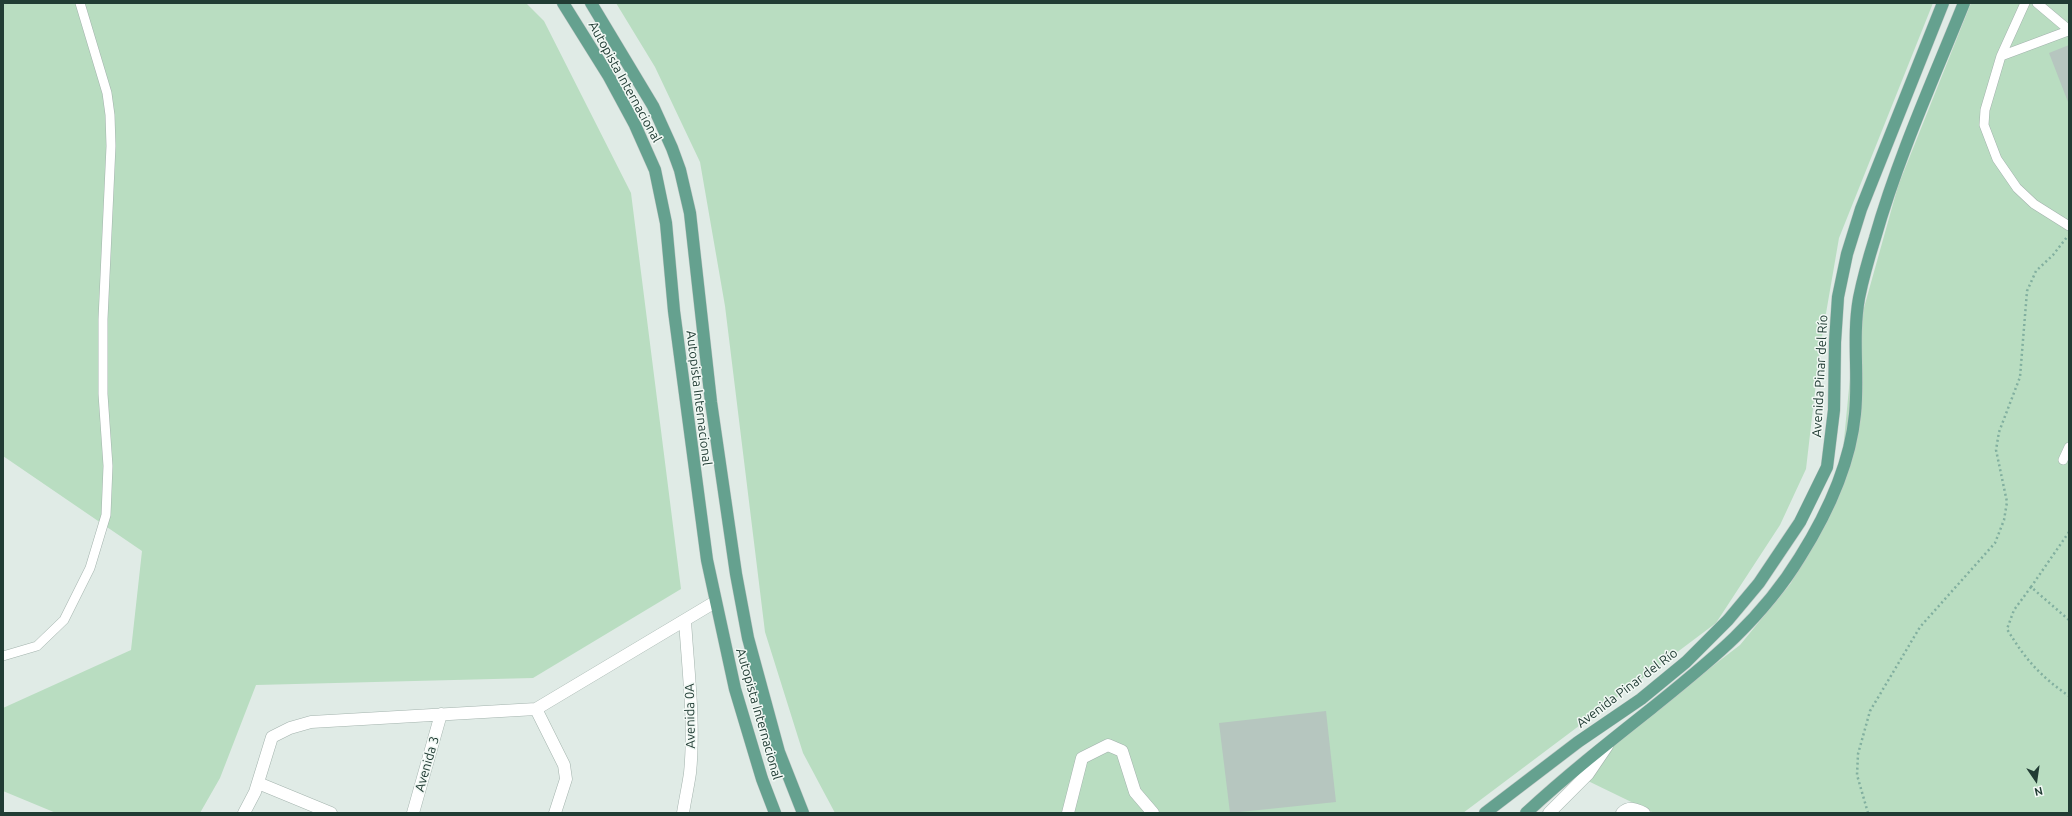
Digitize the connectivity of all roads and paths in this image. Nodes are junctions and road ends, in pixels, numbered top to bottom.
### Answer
1 (80, 3) edge
2 (563, 3) edge
3 (591, 3) edge
4 (1943, 3) edge
5 (1964, 3) edge
6 (2025, 3) edge
7 (2037, 3) edge
8 (2068, 31) edge
9 (2002, 56) junction
10 (2068, 230) edge
11 (2069, 446) edge
12 (2063, 460) dead end
13 (2069, 532) edge
14 (2031, 587) junction
15 (715, 602) junction
16 (685, 620) junction
17 (2069, 620) edge
18 (3, 656) edge
19 (2069, 696) edge
20 (536, 709) junction
21 (441, 714) junction
22 (1610, 742) junction
23 (258, 782) junction
24 (244, 813) edge
25 (331, 813) edge
26 (413, 813) edge
27 (555, 813) edge
28 (683, 813) edge
29 (775, 813) edge
30 (803, 813) edge
31 (1068, 813) edge
32 (1153, 813) edge
33 (1485, 813) edge
34 (1526, 813) edge
35 (1549, 813) edge
36 (1622, 813) edge
37 (1644, 813) edge
38 (1868, 813) edge

1 - 18 lane
2 - 15 main road, Autopista Internacional
3 - 30 main road, Autopista Internacional
4 - 33 main road, Avenida Pinar del Río
5 - 22 main road
6 - 9 lane
7 - 8 lane
8 - 9 lane
9 - 10 lane
10 - 38 path
11 - 12 lane
13 - 14 path
14 - 17 path
14 - 19 path
15 - 16 street
15 - 29 main road, Autopista Internacional
16 - 20 street
16 - 28 street, Avenida 0A
20 - 21 street
20 - 27 street
21 - 23 street
21 - 26 street, Avenida 3
22 - 34 main road
22 - 35 street
23 - 24 street
23 - 25 street
31 - 32 street
36 - 37 street

